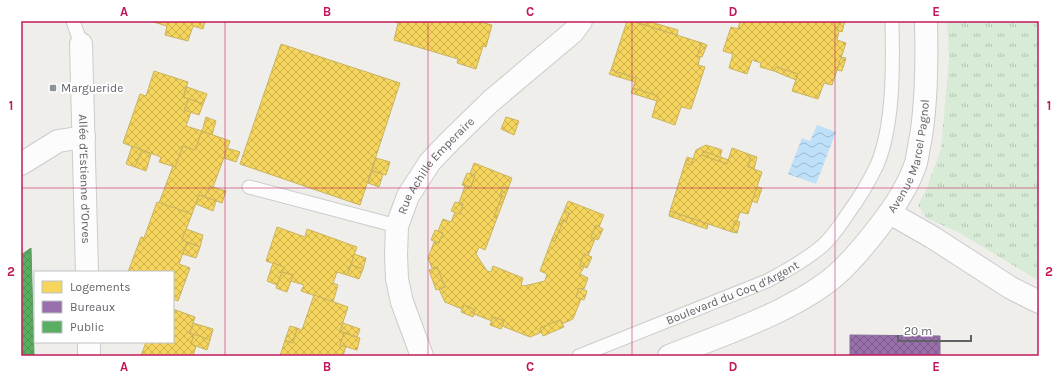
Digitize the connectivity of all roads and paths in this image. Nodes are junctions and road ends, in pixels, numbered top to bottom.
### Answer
1 (73, 21) edge
2 (83, 21) edge
3 (581, 21) edge
4 (892, 21) edge
5 (926, 21) edge
6 (81, 44) junction
7 (84, 137) junction
8 (21, 164) edge
9 (250, 187) dead end
10 (890, 213) junction
11 (397, 226) junction
12 (87, 271) edge
13 (1039, 302) edge
14 (89, 343) edge
15 (89, 356) edge
16 (422, 356) edge
17 (578, 356) edge
18 (669, 356) edge

1 - 6 lane
2 - 6 lane
3 - 11 street, Rue Achille Emperaire
4 - 17 lane, Boulevard du Coq d'Argent
5 - 10 street, Avenue Marcel Pagnol
6 - 7 street, Allée d’Estienne d’Orves
7 - 8 street
7 - 12 street, Allée d’Estienne d’Orves
9 - 11 lane
10 - 13 street, Avenue Marcel Pagnol
10 - 18 street
11 - 16 street, Rue Achille Emperaire
14 - 15 street

